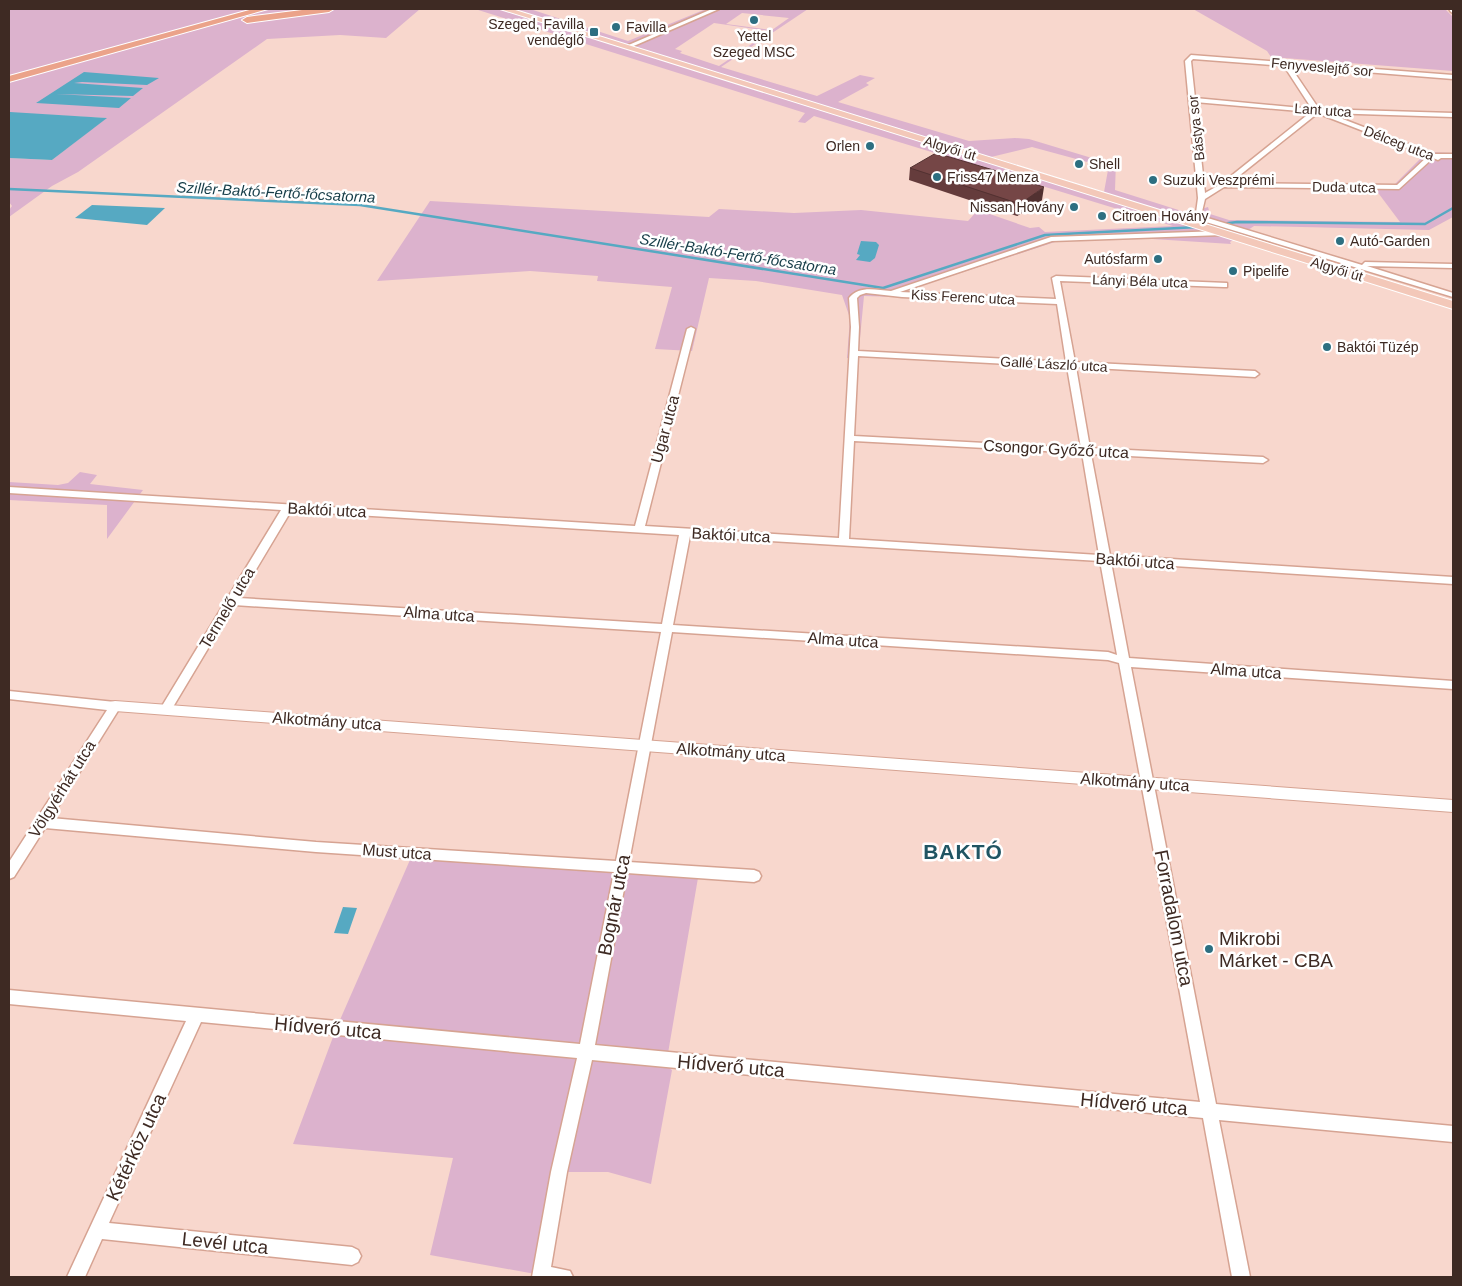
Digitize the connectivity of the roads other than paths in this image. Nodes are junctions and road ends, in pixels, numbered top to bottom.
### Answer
1 (222, 9) edge
2 (249, 9) edge
3 (263, 9) edge
4 (329, 9) edge
5 (504, 9) edge
6 (716, 9) edge
7 (152, 36) junction
8 (142, 42) junction
9 (627, 47) junction
10 (1191, 57) joint
11 (1286, 64) junction
12 (9, 75) edge
13 (1453, 77) edge
14 (9, 79) edge
15 (1193, 100) junction
16 (1317, 111) junction
17 (1453, 115) edge
18 (1432, 156) junction
19 (1453, 156) edge
20 (1453, 164) edge
21 (1202, 185) junction
22 (1222, 186) junction
23 (1202, 198) junction
24 (1191, 221) junction
25 (1219, 228) junction
26 (1453, 266) edge
27 (1379, 268) junction
28 (1353, 269) junction
29 (1056, 278) joint
30 (1224, 285) dead end
31 (890, 293) junction
32 (1453, 295) edge
33 (1060, 302) junction
34 (1453, 305) edge
35 (691, 329) dead end
36 (853, 353) junction
37 (1072, 365) junction
38 (1255, 374) dead end
39 (848, 438) junction
40 (1087, 451) junction
41 (1263, 460) dead end
42 (9, 490) edge
43 (288, 508) junction
44 (639, 529) junction
45 (685, 533) junction
46 (844, 542) junction
47 (1105, 559) junction
48 (1453, 580) edge
49 (232, 601) junction
50 (667, 629) junction
51 (1125, 661) junction
52 (1453, 685) edge
53 (9, 695) edge
54 (115, 706) junction
55 (166, 709) junction
56 (645, 745) junction
57 (1149, 783) junction
58 (1453, 806) edge
59 (41, 822) junction
60 (620, 867) junction
61 (9, 873) edge
62 (754, 876) dead end
63 (9, 997) edge
64 (196, 1016) junction
65 (586, 1052) junction
66 (1210, 1111) junction
67 (1453, 1134) edge
68 (98, 1230) junction
69 (352, 1256) dead end
70 (541, 1276) edge
71 (76, 1277) edge
72 (564, 1277) edge
73 (1241, 1277) edge

1 - 7 highway
2 - 7 highway
3 - 8 highway
4 - 8 highway
5 - 9 main road, Algyői út
6 - 9 street
7 - 12 highway
8 - 14 highway
9 - 24 main road, Algyői út
10 - 11 street, Fenyveslejtő sor
10 - 15 street, Bástya sor
11 - 13 street, Fenyveslejtő sor
11 - 16 street
15 - 16 street, Lant utca
15 - 21 street, Bástya sor
16 - 17 street, Lant utca
16 - 18 street, Délceg utca
16 - 22 street
18 - 19 street
18 - 20 street, Délceg utca
18 - 22 street, Duda utca
21 - 22 street, Duda utca
21 - 23 street, Bástya sor
22 - 23 street
23 - 24 street, Bástya sor
24 - 25 main road, Algyői út
25 - 28 main road, Algyői út
25 - 31 street
26 - 27 street
27 - 28 street
27 - 32 street, Algyői út
28 - 34 main road, Algyői út
29 - 30 street, Lányi Béla utca
29 - 33 street, Forradalom utca
31 - 33 street, Kiss Ferenc utca
31 - 36 street, Kiss Ferenc utca
33 - 37 street, Forradalom utca
35 - 44 street, Ugar utca
36 - 37 street, Gallé László utca
36 - 39 street
37 - 38 street, Gallé László utca
37 - 40 street, Forradalom utca
39 - 40 street, Csongor Győző utca
39 - 46 street
40 - 41 street, Csongor Győző utca
40 - 47 street, Forradalom utca
42 - 43 street, Baktói utca
43 - 44 street, Baktói utca
43 - 49 street, Termelő utca
44 - 45 street, Baktói utca
45 - 46 street, Baktói utca
45 - 50 street, Bognár utca
46 - 47 street, Baktói utca
47 - 48 street, Baktói utca
47 - 51 street, Forradalom utca
49 - 50 street, Alma utca
49 - 55 street, Termelő utca
50 - 51 street, Alma utca
50 - 56 street, Bognár utca
51 - 52 street, Alma utca
51 - 57 street, Forradalom utca
53 - 54 street, Alkotmány utca
54 - 55 street, Alkotmány utca
54 - 59 street, Völgyérhát utca
55 - 56 street, Alkotmány utca
56 - 57 street, Alkotmány utca
56 - 60 street, Bognár utca
57 - 58 street, Alkotmány utca
57 - 66 street, Forradalom utca
59 - 60 street, Must utca
59 - 61 street, Völgyérhát utca
60 - 62 street, Must utca
60 - 65 street, Bognár utca
63 - 64 street, Hídverő utca
64 - 65 street, Hídverő utca
64 - 68 street, Kétérköz utca
65 - 66 street, Hídverő utca
65 - 70 street, Bognár utca
66 - 67 street, Hídverő utca
66 - 73 street, Forradalom utca
68 - 69 street, Levél utca
68 - 71 street, Kétérköz utca
70 - 72 street

